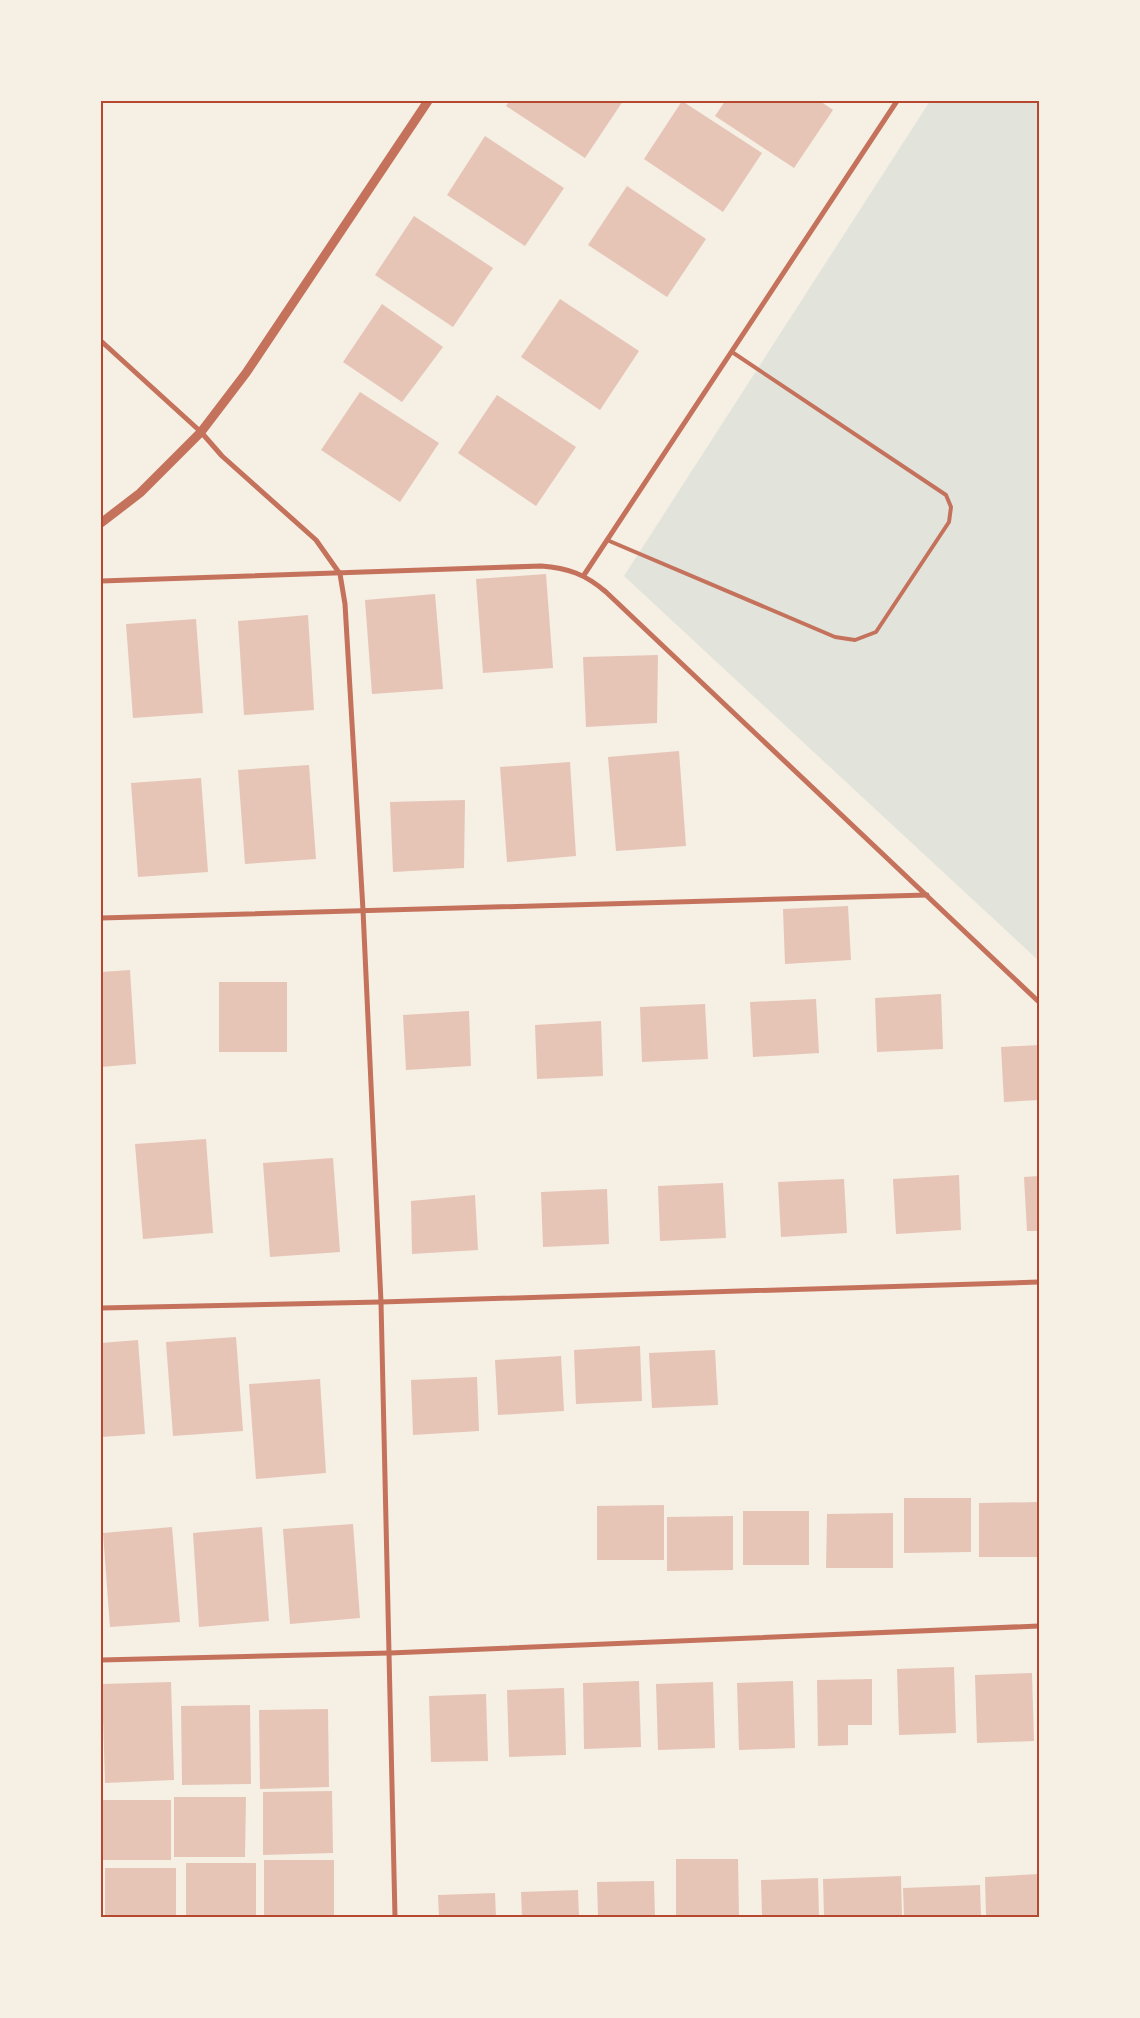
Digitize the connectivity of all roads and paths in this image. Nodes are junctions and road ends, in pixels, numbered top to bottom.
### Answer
1 (428, 101) edge
2 (897, 101) edge
3 (101, 341) edge
4 (732, 352) junction
5 (201, 432) junction
6 (101, 523) edge
7 (607, 540) junction
8 (340, 574) junction
9 (584, 575) junction
10 (101, 582) edge
11 (926, 895) junction
12 (363, 910) junction
13 (101, 918) edge
14 (1039, 1002) edge
15 (1039, 1282) edge
16 (381, 1302) junction
17 (101, 1308) edge
18 (1039, 1626) edge
19 (390, 1653) junction
20 (101, 1660) edge
21 (395, 1917) edge

1 - 5 street
2 - 4 street
3 - 5 street
4 - 7 street
4 - 7 lane
5 - 6 street
5 - 8 street
7 - 9 street
8 - 9 street
8 - 10 street
8 - 12 street
9 - 11 street
11 - 12 street
11 - 14 street
12 - 13 street
12 - 16 street
15 - 16 street
16 - 17 street
16 - 19 street
18 - 19 street
19 - 20 street
19 - 21 street

